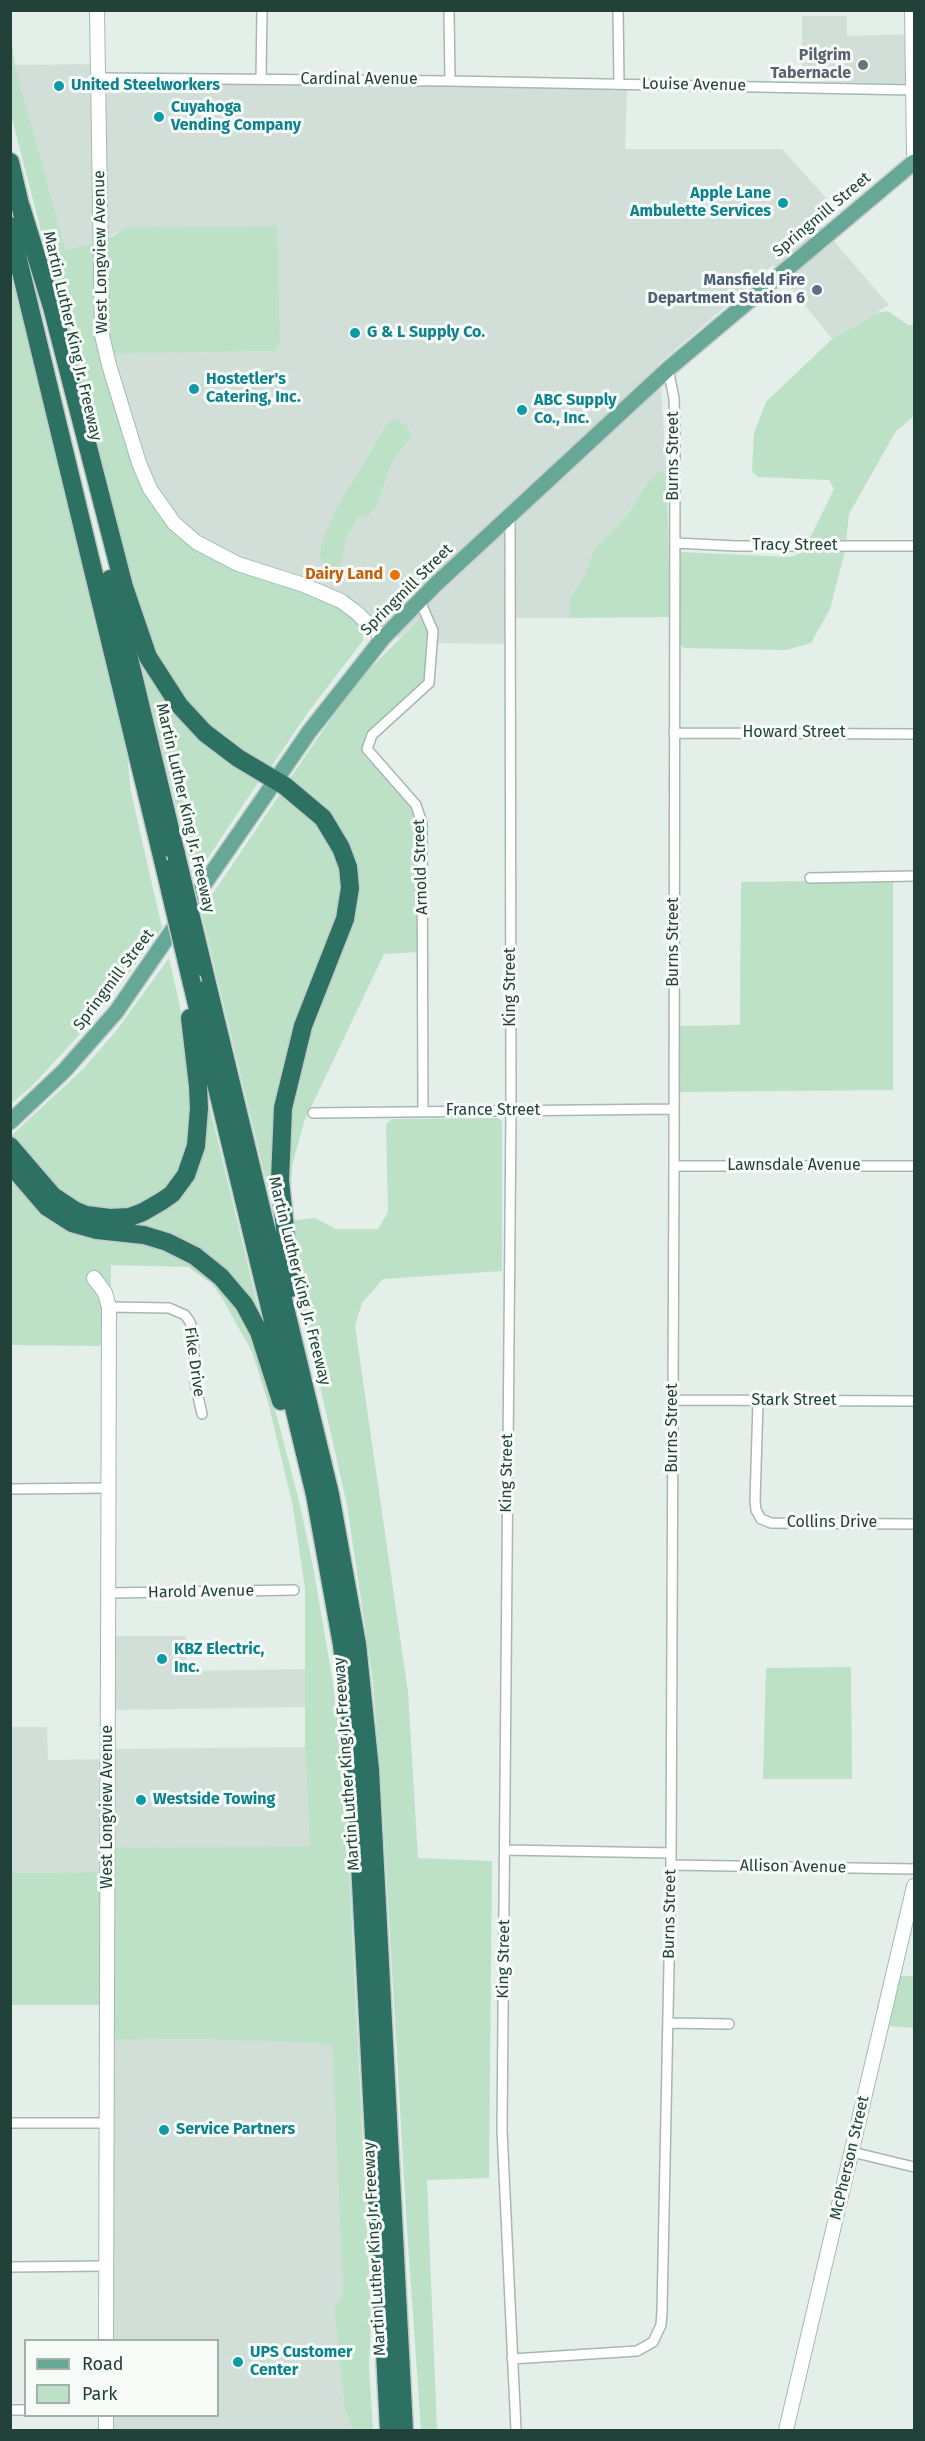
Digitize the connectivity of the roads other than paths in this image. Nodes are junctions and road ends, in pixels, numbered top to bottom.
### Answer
1 (98, 10) edge
2 (262, 10) edge
3 (449, 10) edge
4 (618, 10) edge
5 (912, 10) edge
6 (98, 78) junction
7 (261, 80) junction
8 (450, 81) junction
9 (619, 84) junction
10 (913, 90) junction
11 (915, 154) edge
12 (10, 162) edge
13 (915, 162) edge
14 (21, 207) junction
15 (10, 226) edge
16 (668, 369) junction
17 (510, 515) junction
18 (675, 543) junction
19 (915, 546) edge
20 (420, 601) junction
21 (383, 638) junction
22 (674, 733) junction
23 (915, 734) edge
24 (276, 781) junction
25 (915, 876) edge
26 (810, 878) dead end
27 (189, 988) junction
28 (674, 1109) junction
29 (511, 1111) junction
30 (423, 1112) junction
31 (313, 1113) dead end
32 (10, 1122) edge
33 (10, 1146) edge
34 (10, 1164) edge
35 (674, 1166) junction
36 (915, 1166) edge
37 (94, 1278) dead end
38 (109, 1307) junction
39 (673, 1400) junction
40 (915, 1401) edge
41 (758, 1402) junction
42 (202, 1414) dead end
43 (108, 1488) junction
44 (10, 1489) edge
45 (915, 1524) edge
46 (340, 1546) junction
47 (294, 1590) dead end
48 (108, 1593) junction
49 (352, 1731) junction
50 (505, 1850) junction
51 (671, 1853) junction
52 (671, 1865) junction
53 (915, 1869) edge
54 (915, 1886) edge
55 (668, 2023) junction
56 (729, 2024) dead end
57 (107, 2122) junction
58 (10, 2123) edge
59 (852, 2152) junction
60 (915, 2167) edge
61 (107, 2266) junction
62 (10, 2267) edge
63 (396, 2276) junction
64 (106, 2339) edge
65 (384, 2342) junction
66 (512, 2359) junction
67 (381, 2430) edge
68 (389, 2430) edge
69 (404, 2430) edge
70 (413, 2430) edge
71 (516, 2430) edge
72 (786, 2430) edge

1 - 6 street, West Longview Avenue
2 - 7 street
3 - 8 street
4 - 9 street
5 - 10 street
6 - 7 street, Cardinal Avenue
6 - 21 street, West Longview Avenue
7 - 8 street, Cardinal Avenue
8 - 9 street, Cardinal Avenue
9 - 10 street, Louise Avenue
10 - 11 street
12 - 14 highway, Martin Luther King Jr. Freeway
13 - 16 main road, Springmill Street
14 - 24 highway
14 - 46 highway, Martin Luther King Jr. Freeway, bridge
15 - 27 highway, Martin Luther King Jr. Freeway, bridge
16 - 17 main road, Springmill Street
16 - 18 street, Burns Street
17 - 20 main road, Springmill Street
17 - 29 street, King Street
18 - 19 street, Tracy Street
18 - 22 street, Burns Street
20 - 21 main road, Springmill Street
20 - 30 street, Arnold Street
21 - 24 main road, Springmill Street
22 - 23 street, Howard Street
22 - 28 street, Burns Street
24 - 32 main road, Springmill Street
24 - 46 highway
25 - 26 street
27 - 33 highway
27 - 49 highway, Martin Luther King Jr. Freeway
28 - 29 street, France Street
28 - 35 street, Burns Street
29 - 30 street, France Street
29 - 50 street, King Street
30 - 31 street, France Street
34 - 49 highway
35 - 36 street, Lawnsdale Avenue
35 - 39 street, Burns Street
37 - 38 street, West Longview Avenue
38 - 42 street, Fike Drive
38 - 43 street, West Longview Avenue
39 - 41 street, Stark Street
39 - 51 street, Burns Street
40 - 41 street, Stark Street
41 - 45 street, Collins Drive
43 - 44 street
43 - 48 street, West Longview Avenue
46 - 63 highway, Martin Luther King Jr. Freeway
47 - 48 street, Harold Avenue
48 - 57 street, West Longview Avenue
49 - 65 highway, Martin Luther King Jr. Freeway
50 - 51 street
50 - 66 street, King Street
51 - 52 street, Burns Street
52 - 53 street, Allison Avenue
52 - 55 street, Burns Street
54 - 59 street, McPherson Street
55 - 56 street
55 - 66 street, Burns Street
57 - 58 street
57 - 61 street, West Longview Avenue
59 - 60 street
59 - 72 street, McPherson Street
61 - 62 street
61 - 64 street, West Longview Avenue
63 - 69 highway, Martin Luther King Jr. Freeway
63 - 70 highway
65 - 67 highway
65 - 68 highway, Martin Luther King Jr. Freeway
66 - 71 street, King Street

